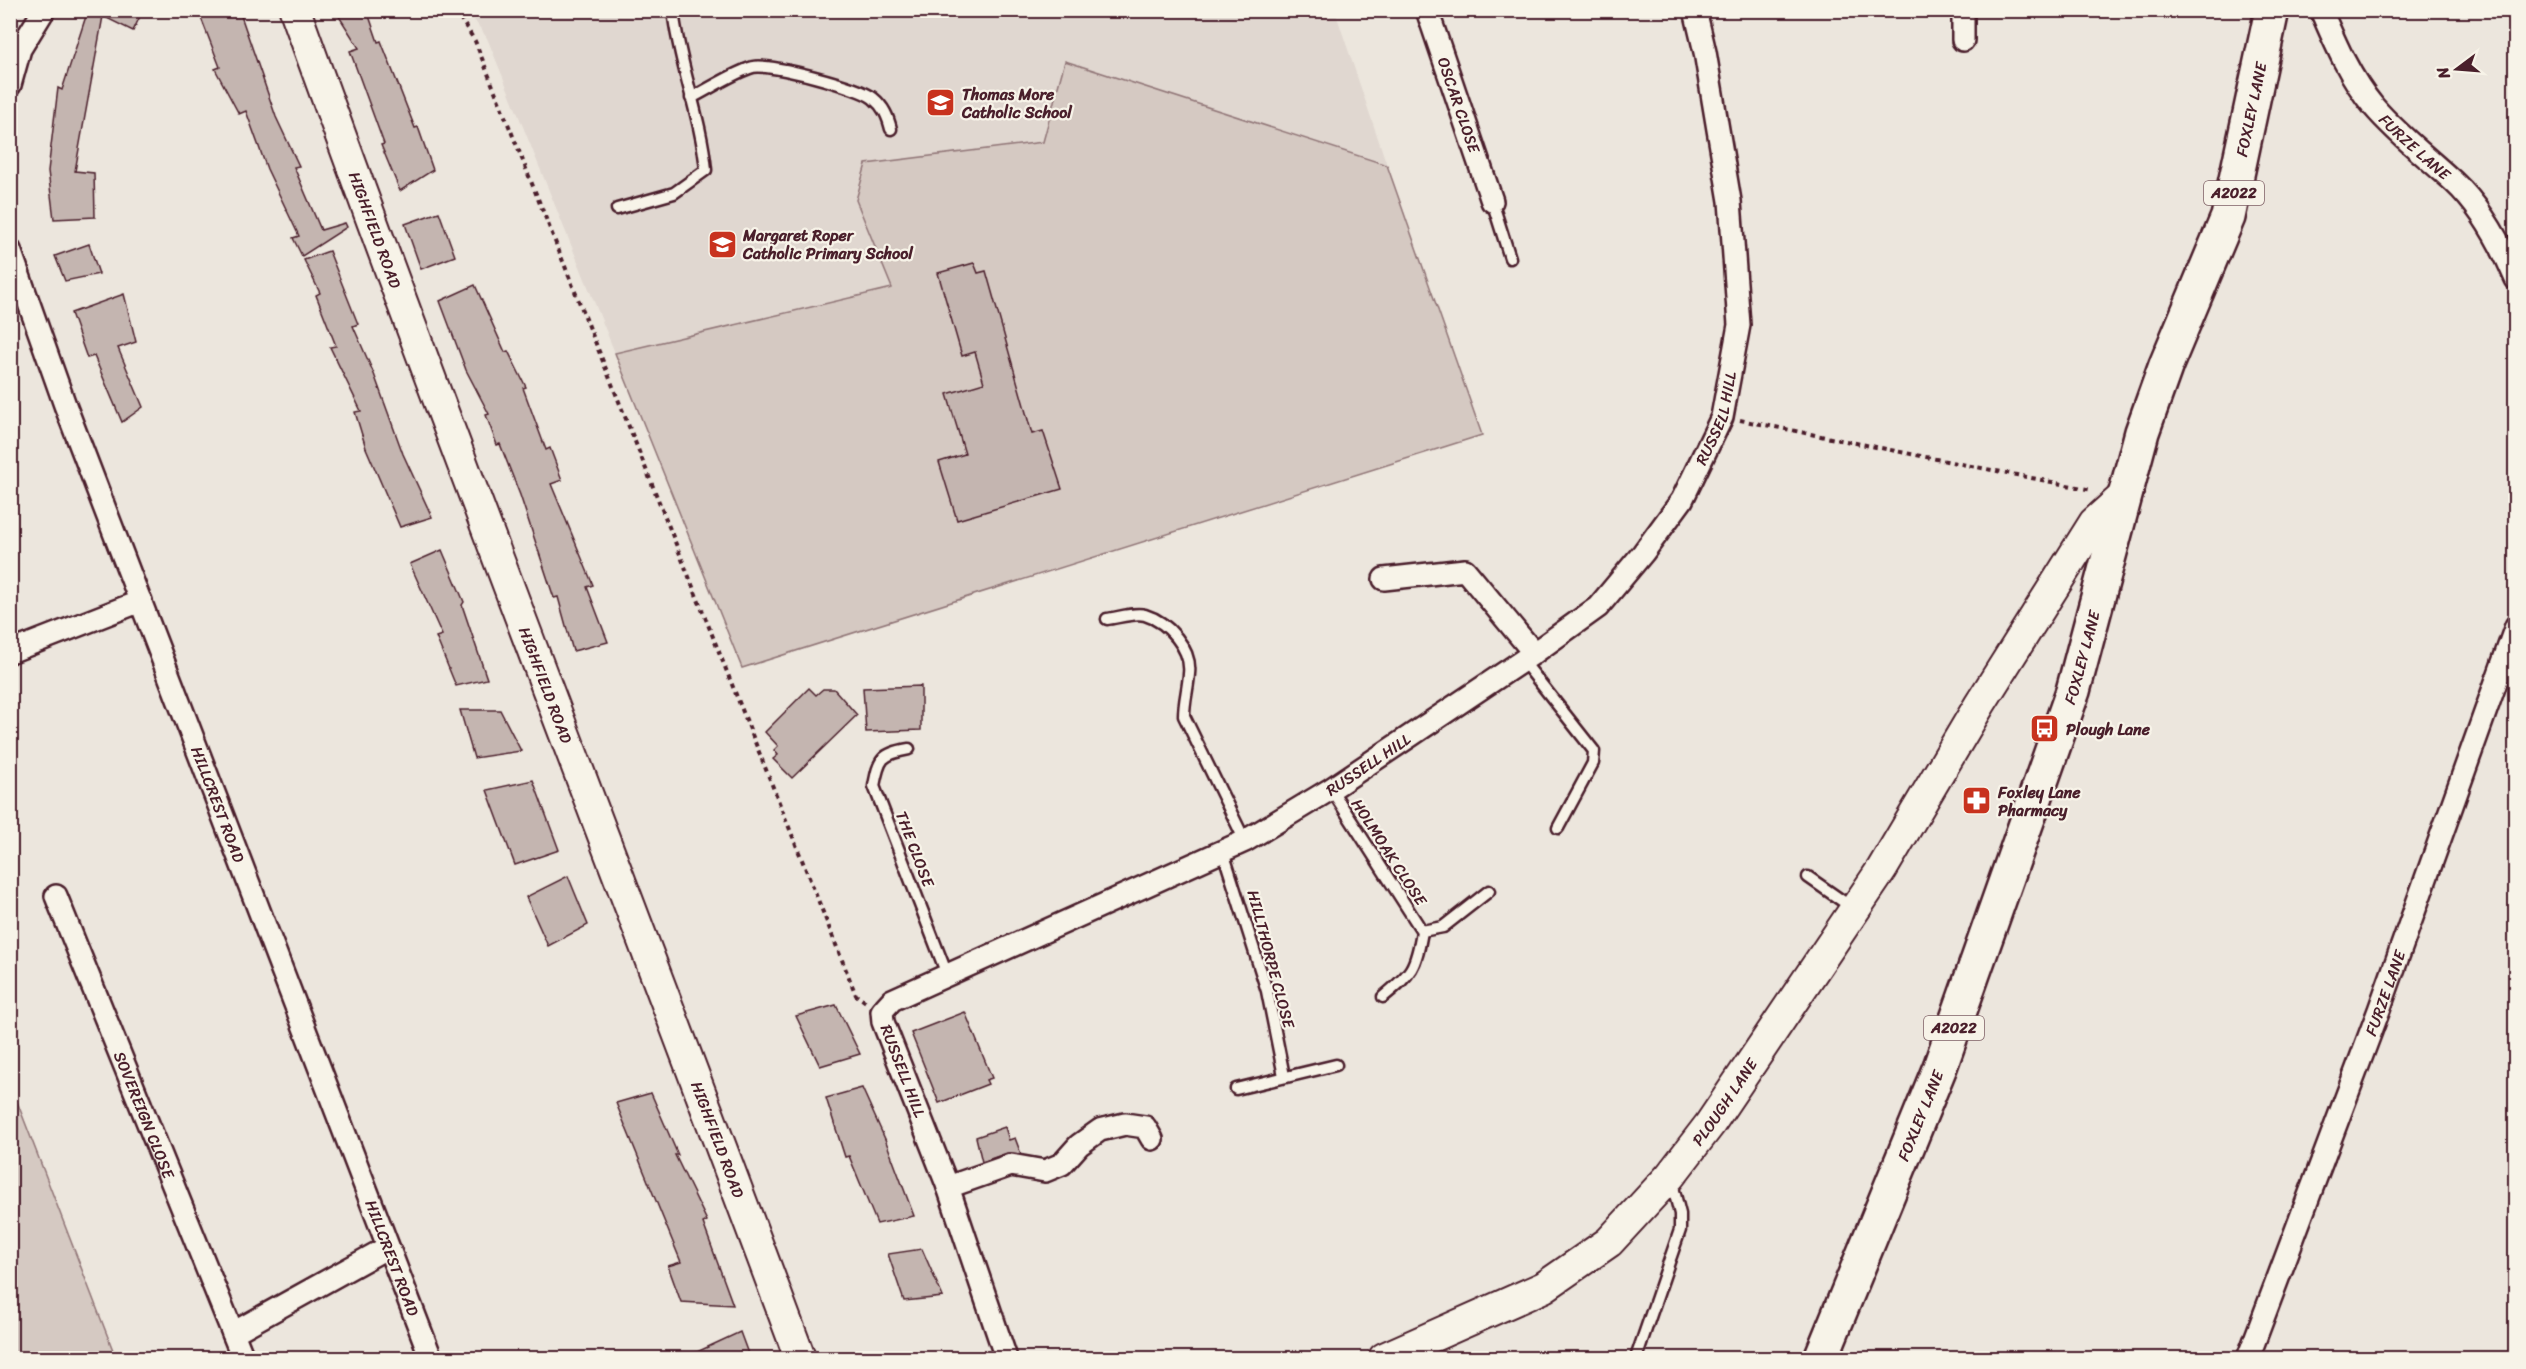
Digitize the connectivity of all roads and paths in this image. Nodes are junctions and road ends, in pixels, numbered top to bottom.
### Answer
1 (44, 10) edge
2 (295, 10) edge
3 (455, 10) edge
4 (673, 10) edge
5 (1427, 10) edge
6 (1695, 10) edge
7 (1963, 10) edge
8 (2320, 10) edge
9 (2272, 11) edge
10 (1963, 40) dead end
11 (10, 85) edge
12 (691, 98) junction
13 (891, 129) dead end
14 (1492, 201) joint
15 (617, 209) dead end
16 (10, 250) edge
17 (1510, 258) dead end
18 (2516, 279) edge
19 (1722, 417) junction
20 (2124, 496) junction
21 (1384, 579) dead end
22 (141, 601) junction
23 (1107, 619) dead end
24 (2516, 626) edge
25 (10, 652) edge
26 (1529, 657) junction
27 (909, 749) dead end
28 (1330, 789) junction
29 (1558, 828) dead end
30 (1245, 841) junction
31 (1223, 852) junction
32 (1808, 877) dead end
33 (1489, 891) dead end
34 (56, 896) dead end
35 (1855, 909) junction
36 (1422, 931) junction
37 (948, 977) junction
38 (1383, 997) dead end
39 (882, 1011) junction
40 (1336, 1065) dead end
41 (1284, 1076) junction
42 (1236, 1089) dead end
43 (1152, 1138) dead end
44 (1670, 1176) junction
45 (948, 1187) junction
46 (388, 1247) junction
47 (233, 1333) junction
48 (243, 1359) edge
49 (431, 1359) edge
50 (800, 1359) edge
51 (1006, 1359) edge
52 (1383, 1359) edge
53 (1636, 1359) edge
54 (1821, 1359) edge
55 (2248, 1359) edge

1 - 11 street
2 - 50 street, HIGHFIELD ROAD
3 - 39 path
4 - 12 lane
5 - 14 street, OSCAR CLOSE
6 - 19 street, RUSSELL HILL
7 - 10 street
8 - 18 street, FURZE LANE
9 - 20 main road, FOXLEY LANE / A2022
12 - 13 lane
12 - 15 lane
14 - 17 lane
16 - 22 street, HILLCREST ROAD
19 - 20 path
19 - 26 street, RUSSELL HILL
20 - 35 street, PLOUGH LANE
20 - 54 main road, FOXLEY LANE / A2022
21 - 26 street
22 - 25 street
22 - 46 street, HILLCREST ROAD
23 - 30 lane
24 - 55 street, FURZE LANE
26 - 28 street, RUSSELL HILL
26 - 29 lane
27 - 37 lane, THE CLOSE
28 - 30 street, RUSSELL HILL
28 - 36 lane, HOLMOAK CLOSE
30 - 31 street, RUSSELL HILL
31 - 37 street, RUSSELL HILL
31 - 41 lane, HILLTHORPE CLOSE
32 - 35 lane
33 - 36 lane, HOLMOAK CLOSE
34 - 47 street, SOVEREIGN CLOSE
35 - 44 street, PLOUGH LANE
36 - 38 lane, HOLMOAK CLOSE
37 - 39 street, RUSSELL HILL
39 - 45 street, RUSSELL HILL
40 - 41 lane
41 - 42 lane
43 - 45 street
44 - 52 street, PLOUGH LANE
44 - 53 lane
45 - 51 street, RUSSELL HILL
46 - 47 street
46 - 49 street, HILLCREST ROAD
47 - 48 street, SOVEREIGN CLOSE

